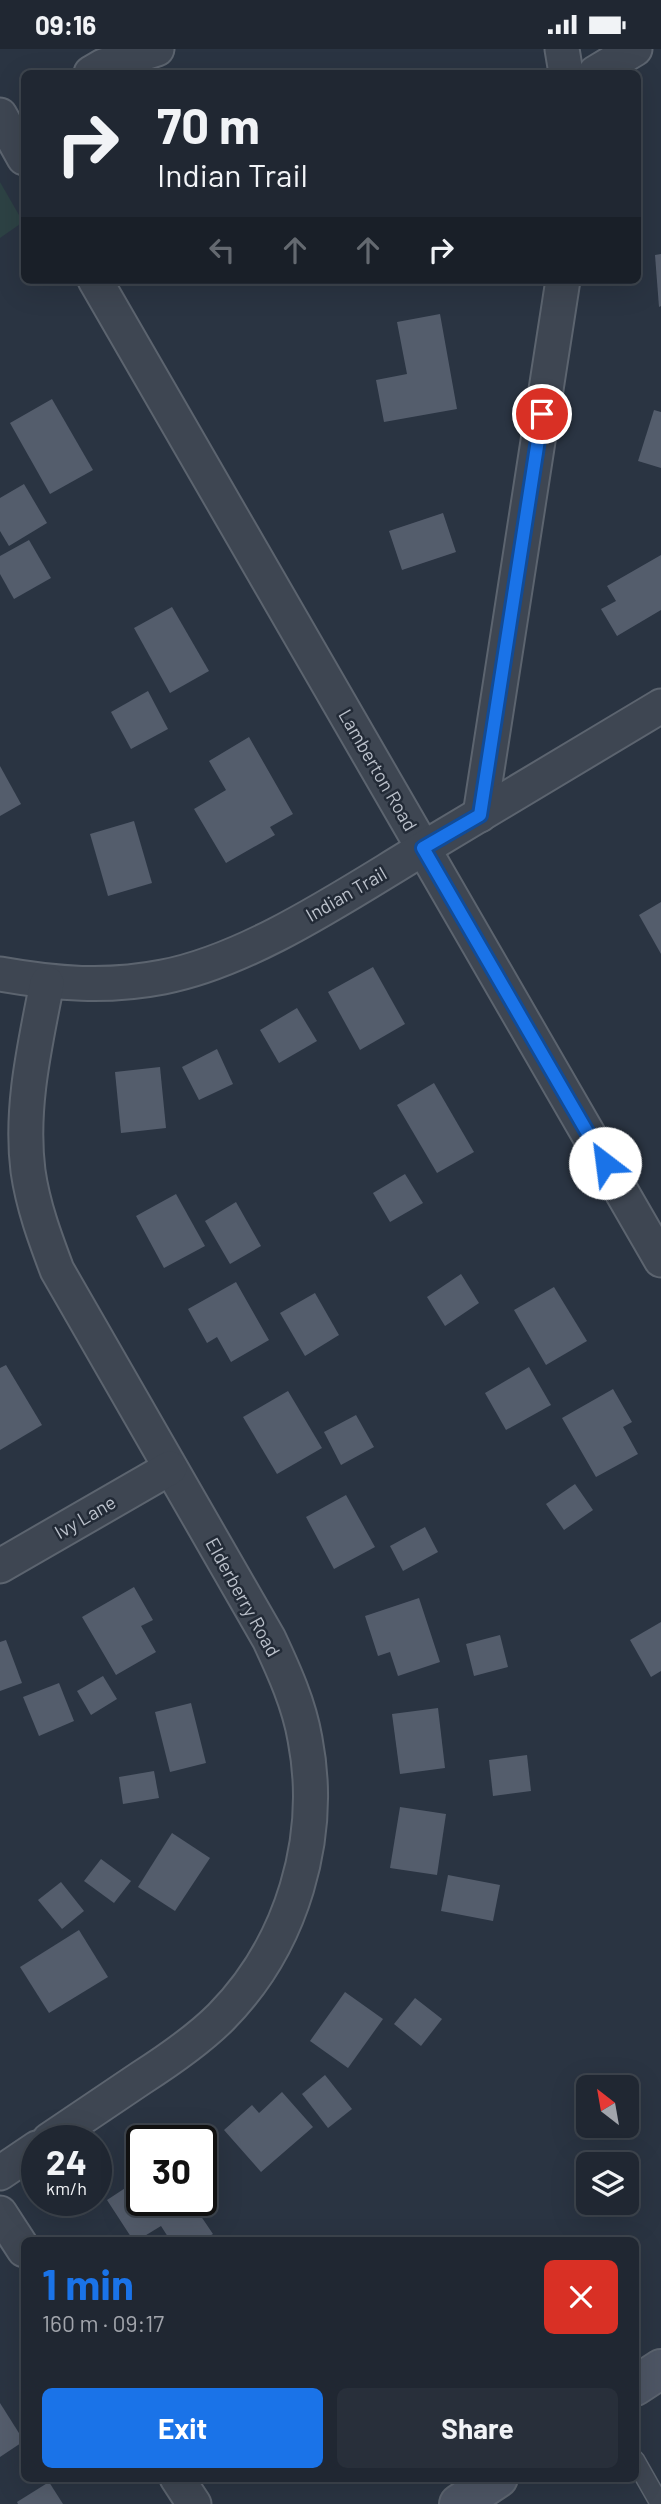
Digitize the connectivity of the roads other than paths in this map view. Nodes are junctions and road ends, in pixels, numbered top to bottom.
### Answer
1 (157, 49) edge
2 (562, 49) edge
3 (635, 49) edge
4 (96, 70) edge
5 (566, 70) edge
6 (600, 70) edge
7 (10, 116) edge
8 (21, 149) edge
9 (97, 284) edge
10 (561, 284) edge
11 (661, 706) edge
12 (480, 815) junction
13 (423, 848) junction
14 (0, 974) edge
15 (47, 983) junction
16 (661, 1259) edge
17 (170, 1468) junction
18 (0, 1566) edge
19 (71, 2125) edge
20 (21, 2159) edge
21 (0, 2173) edge
22 (0, 2213) edge
23 (21, 2245) edge
24 (661, 2369) edge
25 (639, 2383) edge
26 (639, 2467) edge
27 (180, 2482) edge
28 (492, 2482) edge
29 (194, 2504) edge
30 (459, 2504) edge
31 (660, 2504) edge

1 - 4 street
2 - 5 street
3 - 6 street
7 - 8 street
9 - 13 street, Lamberton Road
10 - 12 street
11 - 12 street, Indian Trail
12 - 13 street, Indian Trail
13 - 15 street, Indian Trail
13 - 16 street, Lamberton Road
14 - 15 street, Indian Trail
15 - 17 street, Elderberry Road
17 - 18 street, Ivy Lane
17 - 19 street, Elderberry Road
20 - 21 street
22 - 23 street
24 - 25 street
26 - 31 lane
27 - 29 street
28 - 30 street

